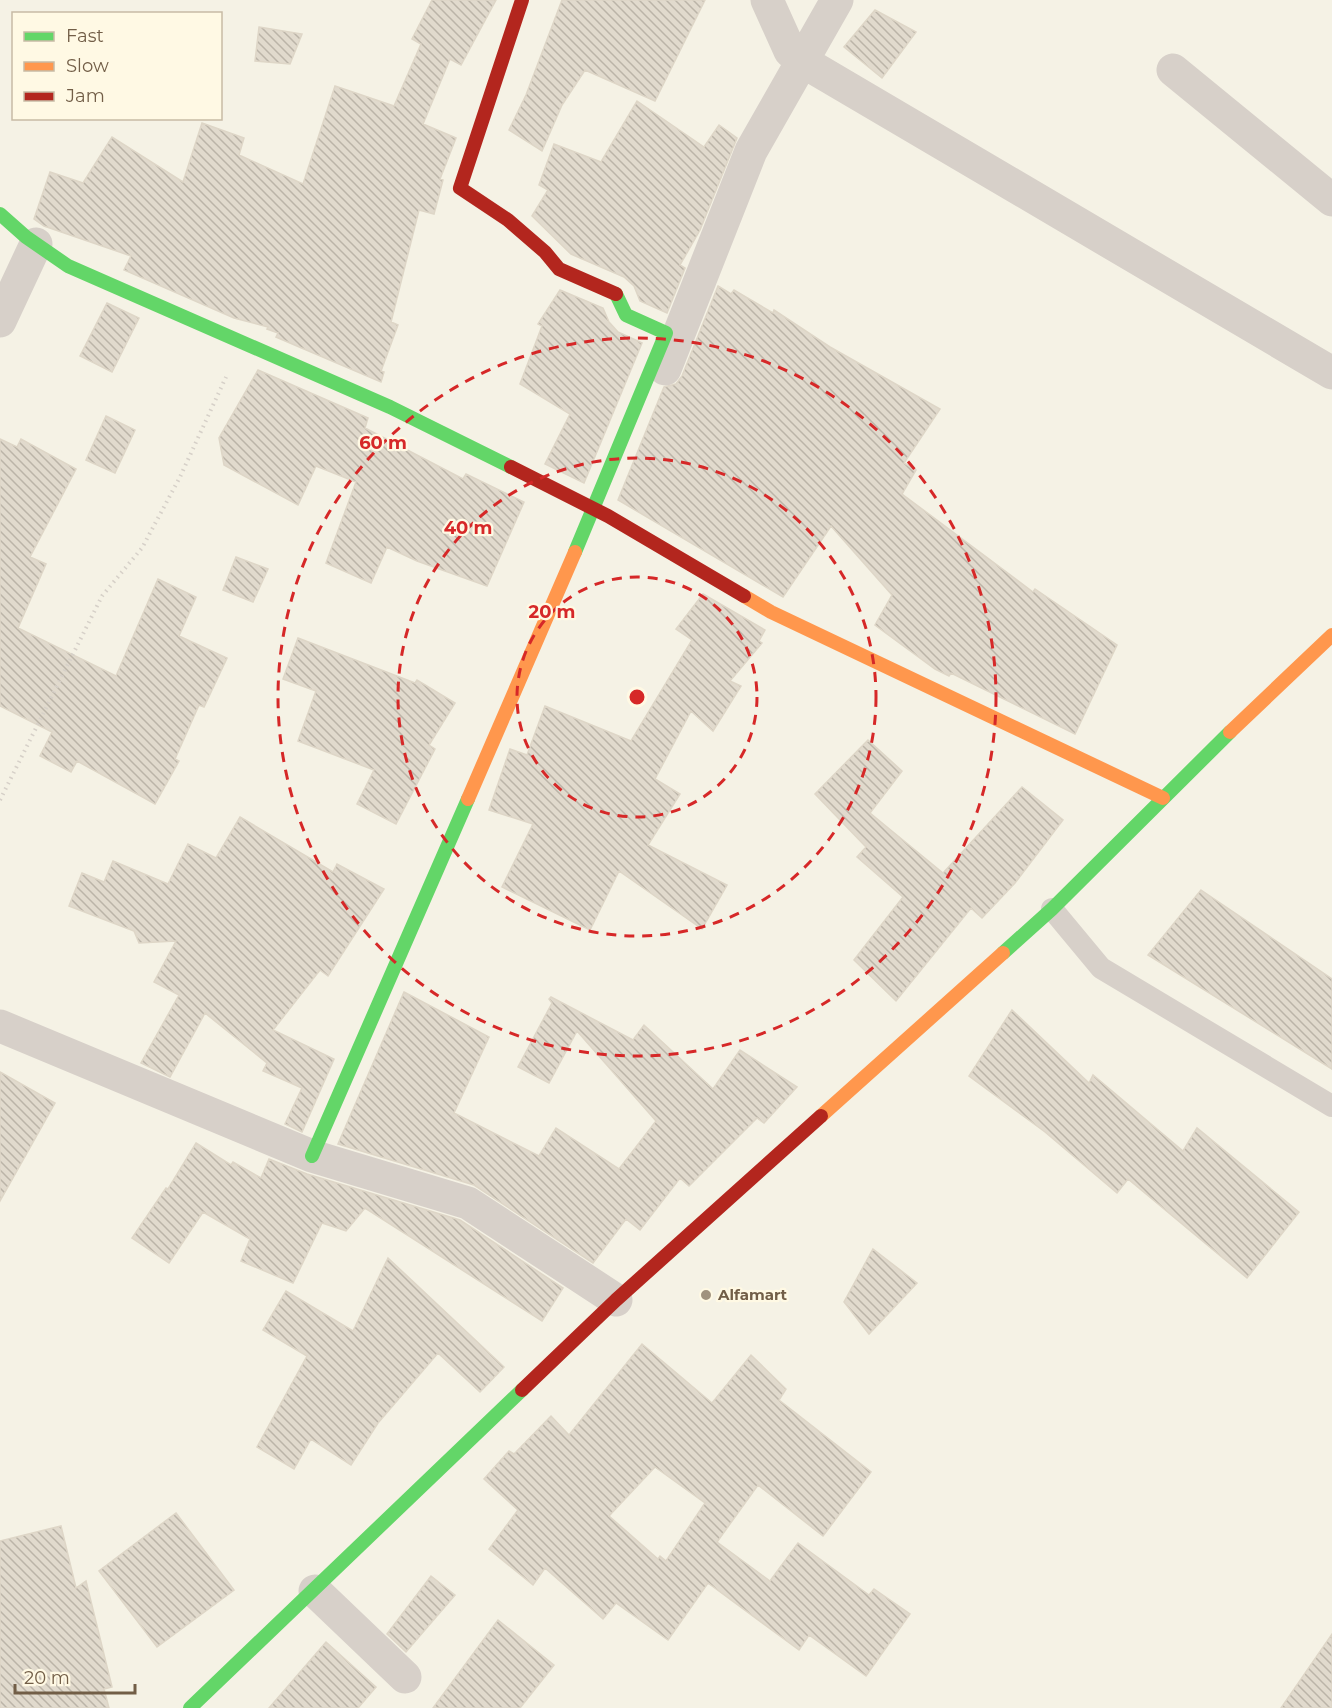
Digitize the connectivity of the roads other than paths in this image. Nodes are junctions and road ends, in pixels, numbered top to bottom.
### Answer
1 (522, 0) edge
2 (767, 0) edge
3 (837, 0) edge
4 (802, 61) junction
5 (1173, 70) dead end
6 (1332, 200) edge
7 (0, 213) edge
8 (36, 244) junction
9 (0, 321) edge
10 (1332, 373) edge
11 (601, 513) junction
12 (1332, 635) edge
13 (1163, 798) junction
14 (1052, 909) junction
15 (0, 1026) edge
16 (1332, 1106) edge
17 (312, 1156) junction
18 (616, 1300) junction
19 (315, 1591) junction
20 (405, 1677) dead end
21 (190, 1708) edge

1 - 11 street
2 - 4 street
3 - 4 street
4 - 10 street
4 - 11 street
5 - 6 street
7 - 8 street
8 - 9 street
8 - 11 street
11 - 13 street
11 - 17 street
12 - 13 street
13 - 14 street
14 - 16 lane
14 - 18 street
15 - 17 street
17 - 18 street
18 - 19 street
19 - 20 street
19 - 21 street

